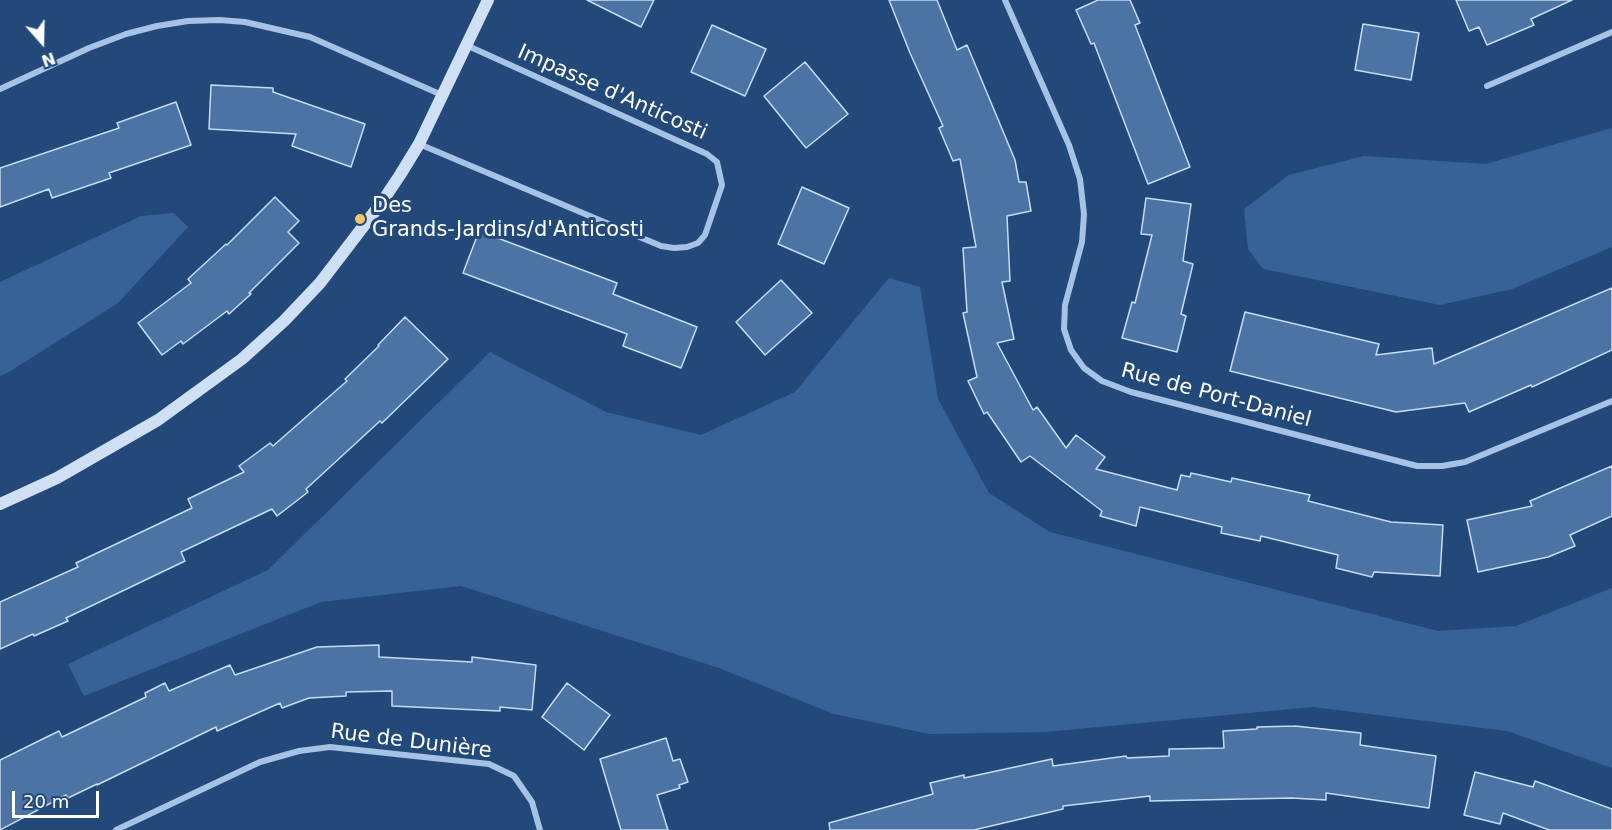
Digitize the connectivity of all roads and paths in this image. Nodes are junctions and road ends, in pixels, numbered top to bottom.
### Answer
1 (488, 0) edge
2 (1005, 0) edge
3 (1612, 32) edge
4 (466, 45) junction
5 (1487, 86) dead end
6 (0, 89) edge
7 (442, 95) junction
8 (419, 144) junction
9 (1612, 401) edge
10 (0, 504) edge
11 (116, 830) edge
12 (540, 830) edge

1 - 4 street
2 - 9 street, Rue de Port-Daniel
3 - 5 street
4 - 7 street
4 - 8 street, Impasse d'Anticosti
6 - 7 street
7 - 8 street
8 - 10 street
11 - 12 street, Rue de Dunière

